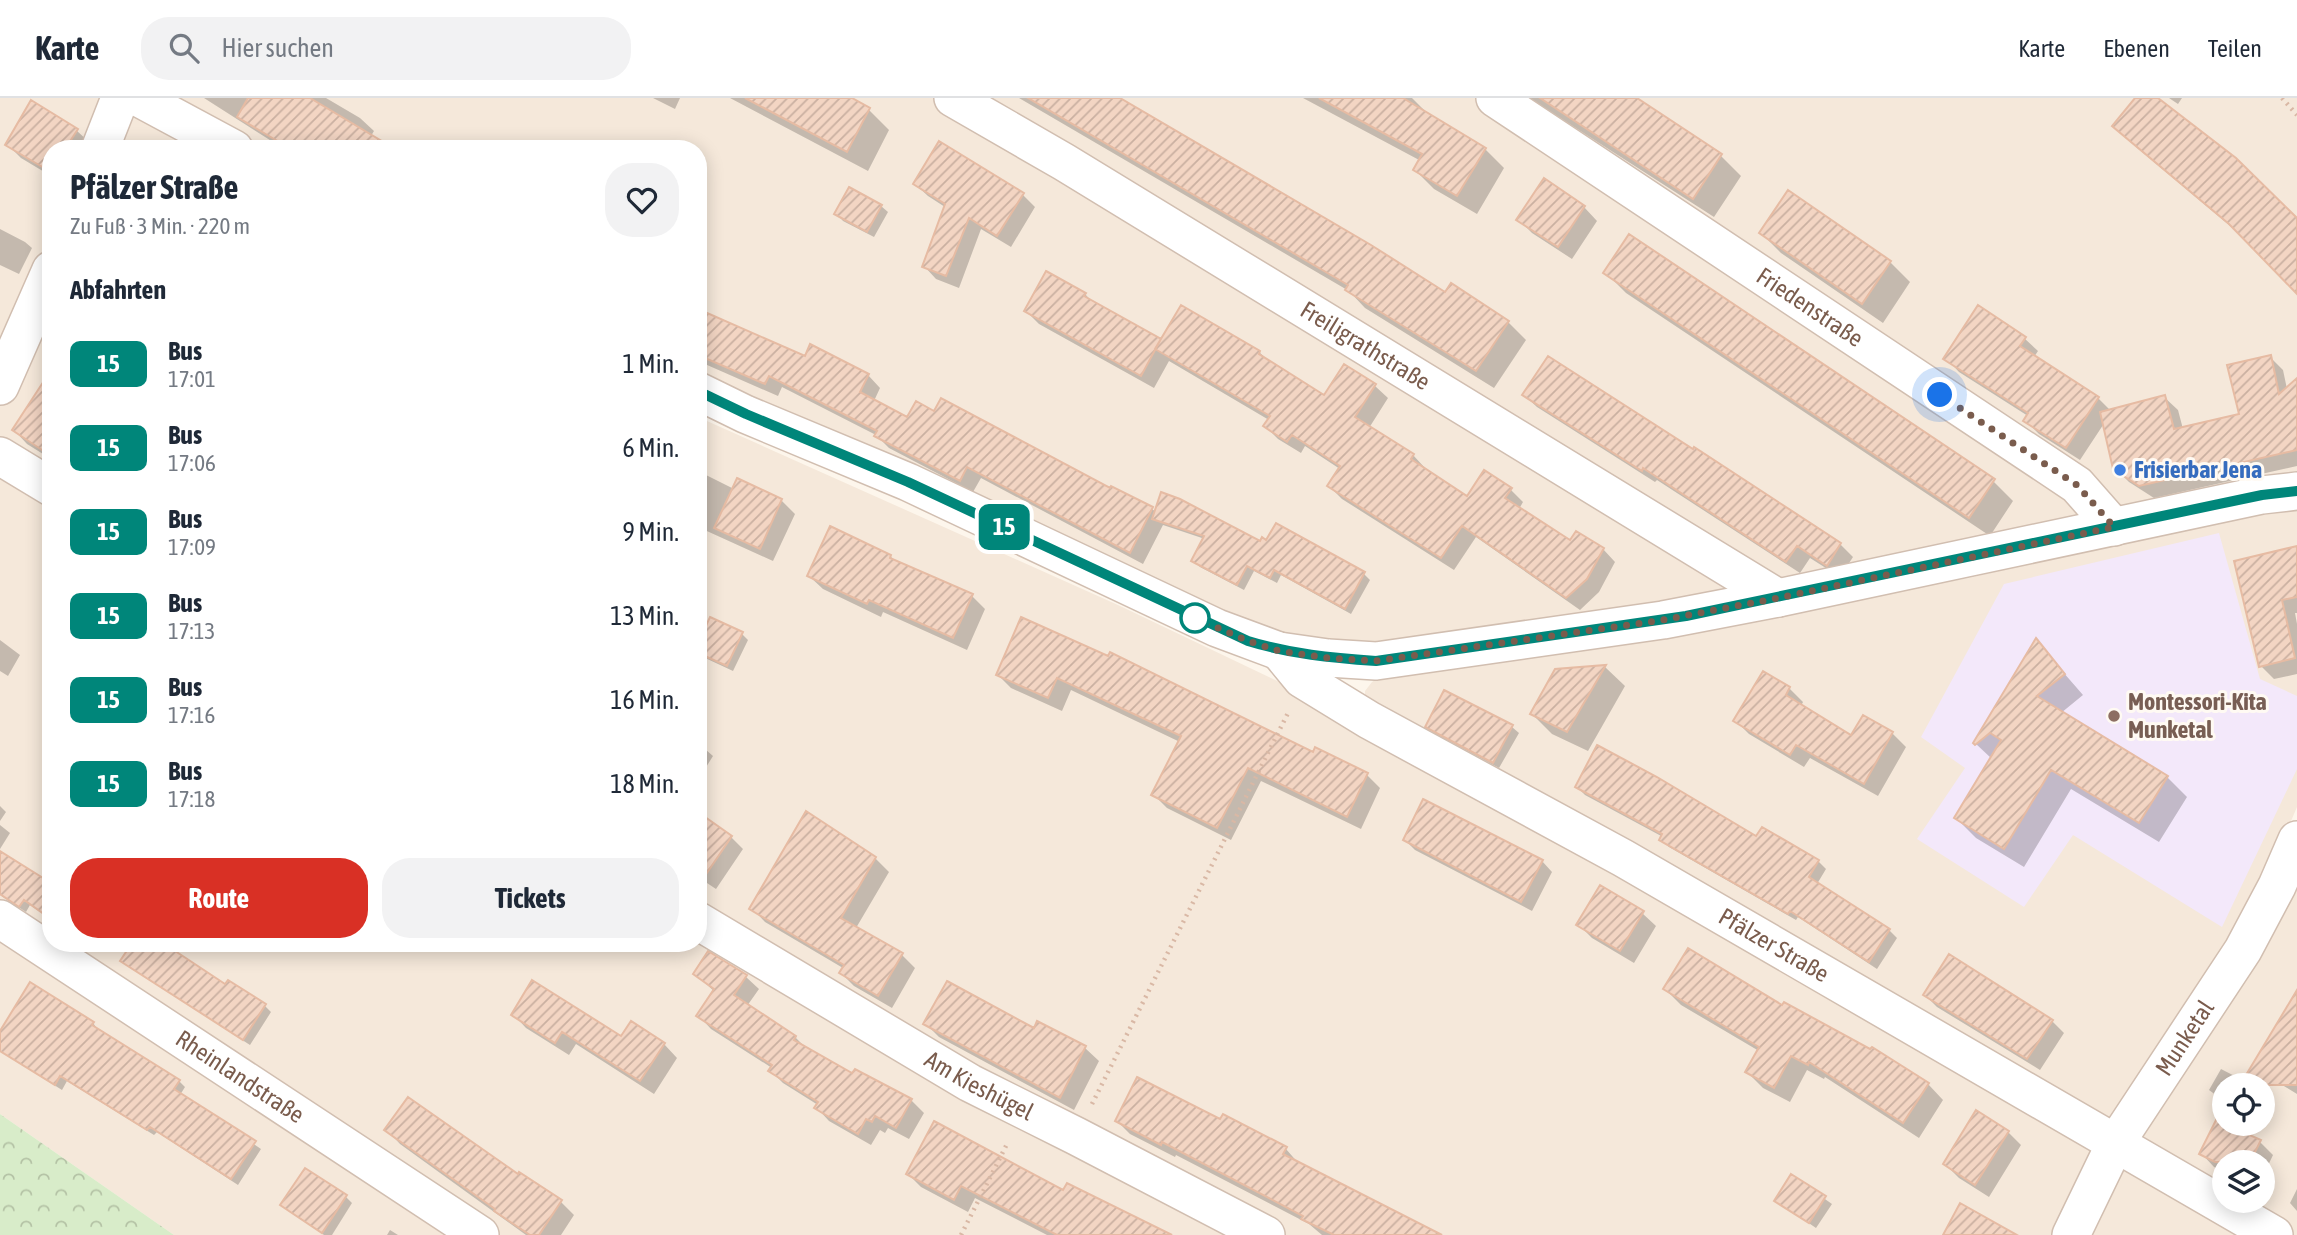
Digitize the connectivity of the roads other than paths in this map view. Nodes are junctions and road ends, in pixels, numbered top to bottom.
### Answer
1 (120, 98) edge
2 (139, 98) edge
3 (953, 98) edge
4 (1494, 98) edge
5 (104, 140) edge
6 (217, 140) edge
7 (42, 290) edge
8 (0, 386) edge
9 (707, 395) edge
10 (0, 456) edge
11 (42, 482) edge
12 (2297, 491) edge
13 (2114, 527) junction
14 (1778, 598) junction
15 (1279, 651) junction
16 (2297, 840) edge
17 (0, 919) edge
18 (707, 926) edge
19 (42, 947) edge
20 (50, 952) edge
21 (2115, 1144) junction
22 (480, 1235) edge
23 (1266, 1235) edge
24 (2071, 1235) edge
25 (2274, 1235) edge

1 - 5 street
2 - 6 street
3 - 14 street, Freiligrathstraße
4 - 13 street, Friedenstraße
7 - 8 street
9 - 15 street
10 - 11 street
12 - 13 street
13 - 14 street
14 - 15 street
15 - 21 street, Pfälzer Straße
16 - 21 street, Munketal
17 - 19 street, Rheinlandstraße
18 - 23 street, Am Kieshügel
20 - 22 street, Rheinlandstraße
21 - 24 street, Munketal
21 - 25 street, Pfälzer Straße

